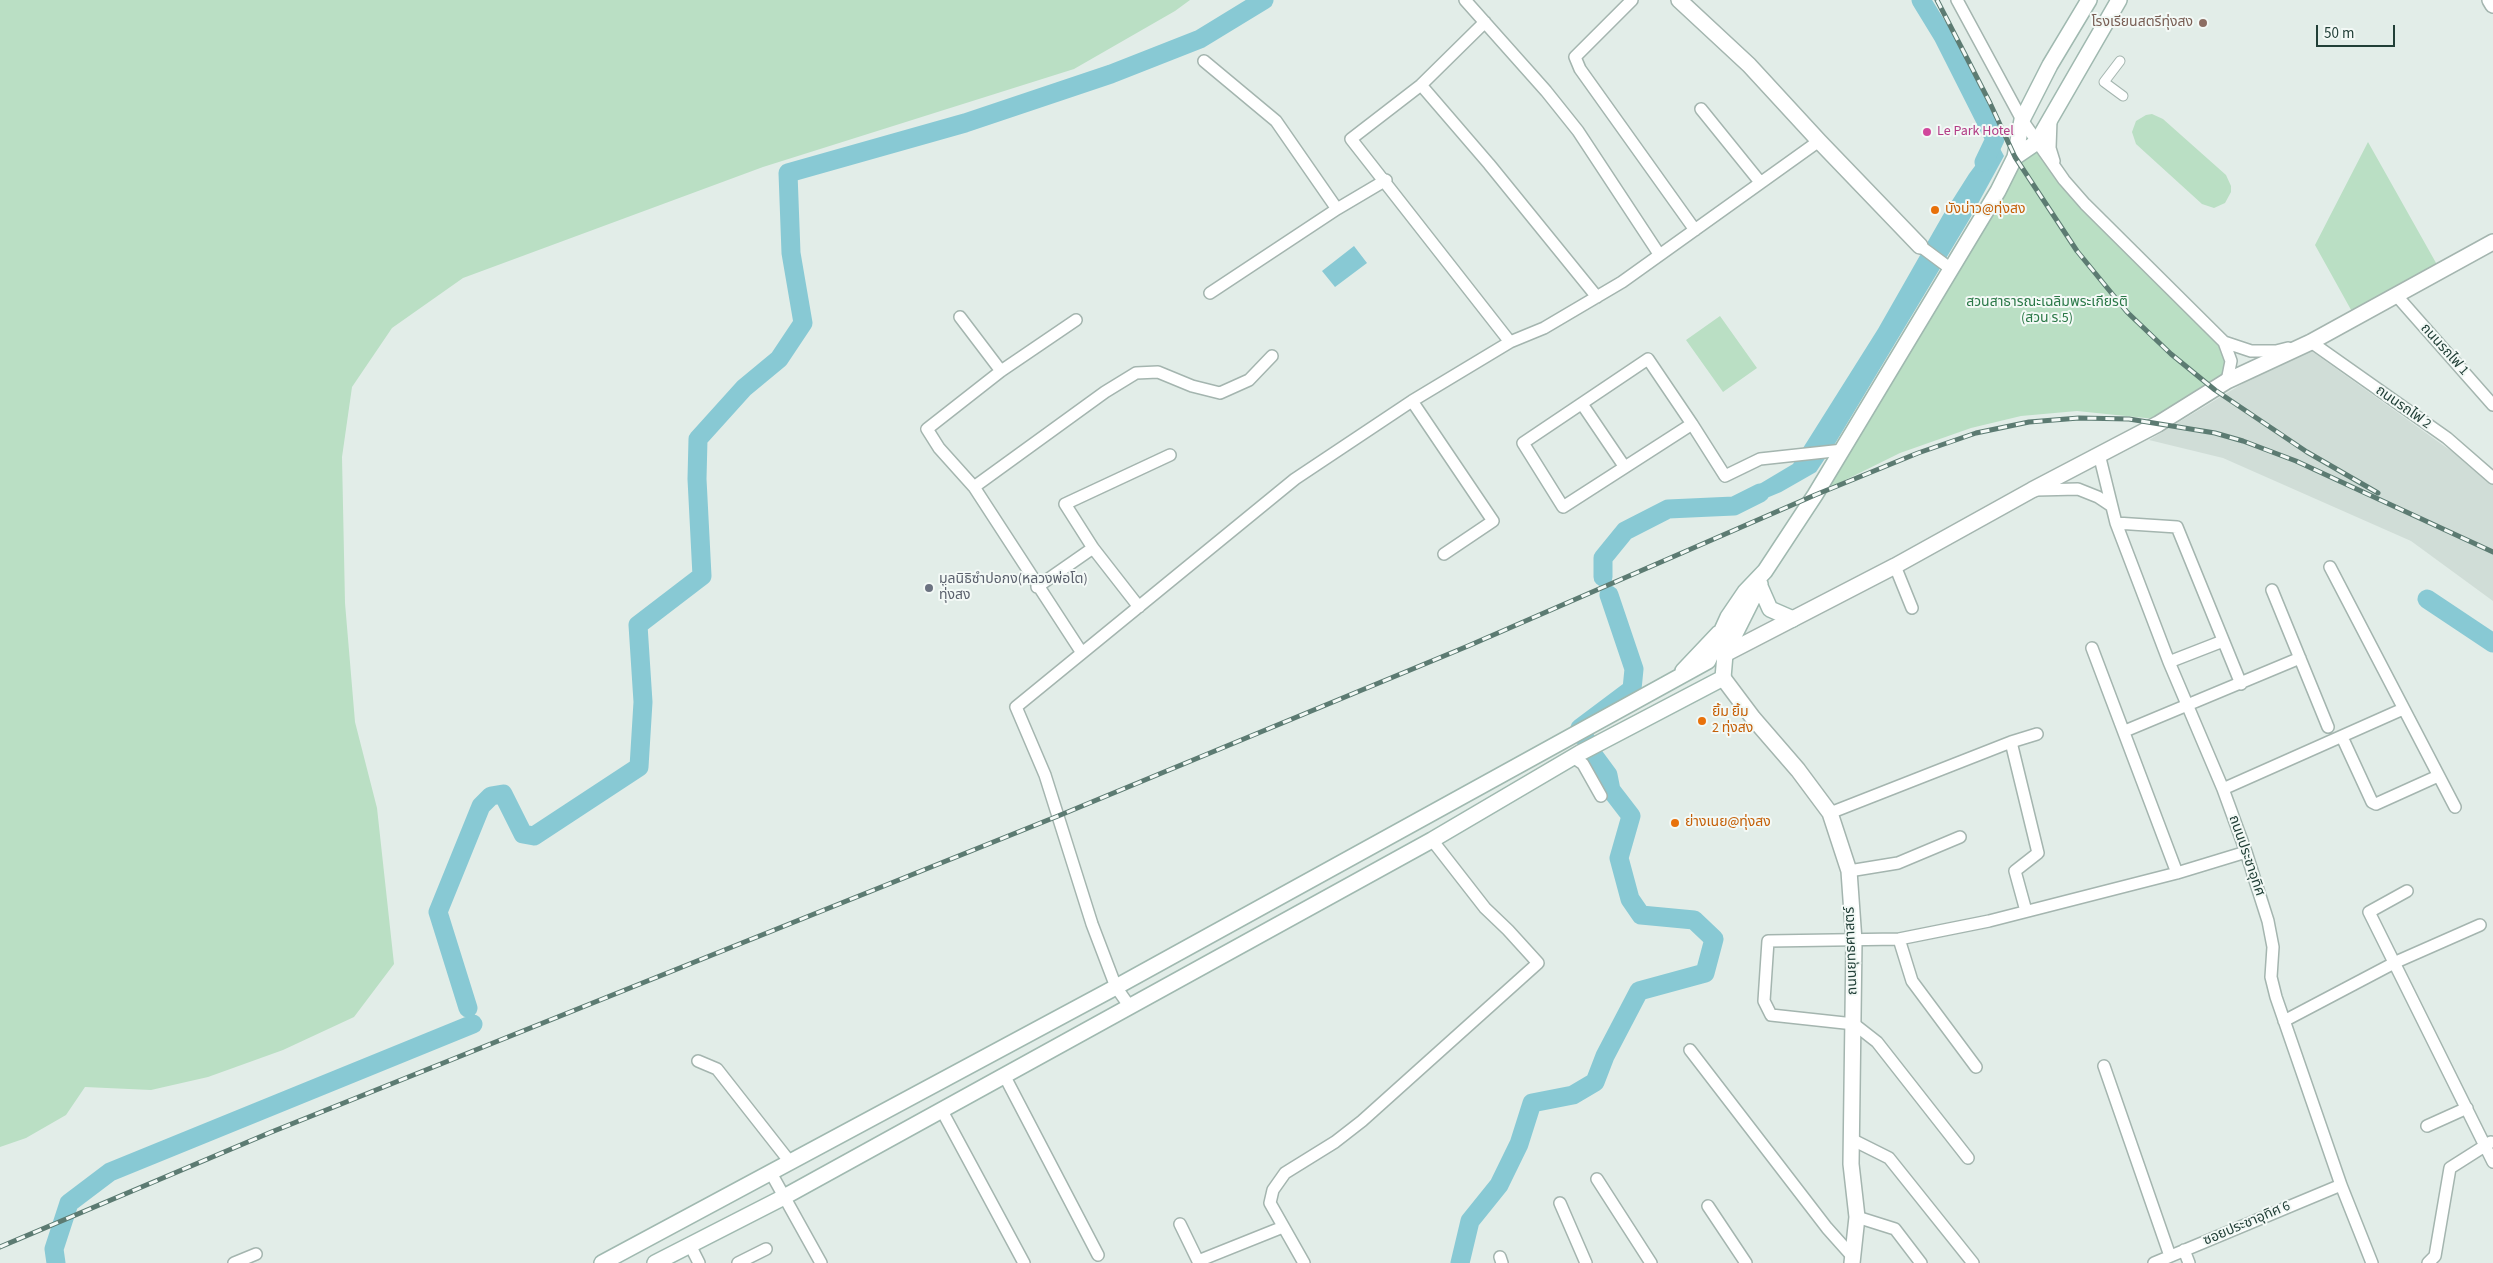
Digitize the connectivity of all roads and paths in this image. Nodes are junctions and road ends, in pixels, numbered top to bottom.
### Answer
1 (1465, 0) edge
2 (1632, 0) edge
3 (1679, 0) edge
4 (1957, 0) edge
5 (2089, 0) edge
6 (2119, 0) edge
7 (2490, 0) edge
8 (2493, 5) edge
9 (1486, 22) junction
10 (1204, 61) dead end
11 (2120, 61) dead end
12 (1421, 85) junction
13 (2123, 96) dead end
14 (1701, 109) dead end
15 (2051, 118) junction
16 (2022, 120) junction
17 (1819, 141) junction
18 (2037, 142) junction
19 (2015, 157) junction
20 (1386, 180) junction
21 (2064, 180) junction
22 (1760, 182) junction
23 (1337, 209) junction
24 (1695, 230) junction
25 (2493, 242) edge
26 (1920, 246) joint
27 (1659, 254) junction
28 (1947, 267) junction
29 (1210, 293) dead end
30 (2396, 295) junction
31 (1597, 297) junction
32 (960, 317) dead end
33 (1076, 320) dead end
34 (1510, 342) junction
35 (2224, 342) junction
36 (2310, 342) junction
37 (1272, 356) dead end
38 (1001, 372) junction
39 (2227, 381) junction
40 (1412, 400) junction
41 (1582, 404) junction
42 (2493, 405) edge
43 (1692, 424) junction
44 (1839, 450) junction
45 (2099, 454) junction
46 (1170, 456) dead end
47 (1624, 466) junction
48 (2493, 478) edge
49 (974, 487) junction
50 (2032, 490) junction
51 (2110, 505) junction
52 (2116, 524) junction
53 (1093, 548) junction
54 (1444, 554) dead end
55 (1895, 566) junction
56 (2330, 567) dead end
57 (1762, 577) junction
58 (1037, 587) junction
59 (2272, 590) dead end
60 (1139, 607) junction
61 (1912, 608) dead end
62 (1793, 619) junction
63 (1722, 630) junction
64 (2223, 641) junction
65 (2092, 648) dead end
66 (1082, 653) junction
67 (1725, 654) junction
68 (2300, 658) junction
69 (1708, 661) junction
70 (2169, 662) junction
71 (1723, 678) junction
72 (1675, 680) junction
73 (2241, 684) junction
74 (2189, 706) junction
75 (2403, 709) junction
76 (2328, 727) dead end
77 (2125, 731) junction
78 (2036, 734) dead end
79 (2342, 738) junction
80 (2011, 742) junction
81 (1576, 755) junction
82 (2438, 776) junction
83 (2223, 788) junction
84 (1601, 796) dead end
85 (2455, 807) dead end
86 (1830, 813) junction
87 (1960, 837) dead end
88 (1432, 840) junction
89 (2246, 852) junction
90 (1849, 871) junction
91 (2177, 873) junction
92 (2407, 891) dead end
93 (2026, 911) junction
94 (2480, 925) dead end
95 (1899, 939) junction
96 (1854, 941) junction
97 (2396, 962) junction
98 (1116, 987) junction
99 (1130, 1007) junction
100 (2284, 1021) junction
101 (1854, 1024) junction
102 (1690, 1050) dead end
103 (698, 1061) dead end
104 (2104, 1066) dead end
105 (1976, 1067) dead end
106 (1004, 1075) junction
107 (2467, 1108) junction
108 (940, 1109) junction
109 (2427, 1126) dead end
110 (1853, 1140) junction
111 (2490, 1143) edge
112 (1968, 1158) dead end
113 (790, 1162) junction
114 (2493, 1162) edge
115 (770, 1173) junction
116 (1597, 1179) dead end
117 (2341, 1185) junction
118 (784, 1197) junction
119 (1560, 1203) dead end
120 (1708, 1206) dead end
121 (1857, 1218) junction
122 (1180, 1224) dead end
123 (1283, 1227) junction
124 (690, 1245) junction
125 (766, 1249) dead end
126 (2184, 1250) junction
127 (256, 1254) dead end
128 (1098, 1255) dead end
129 (2170, 1256) junction
130 (1852, 1259) edge
131 (1199, 1262) edge
132 (234, 1263) edge
133 (602, 1263) edge
134 (655, 1263) edge
135 (699, 1263) edge
136 (738, 1263) edge
137 (821, 1263) edge
138 (1024, 1263) edge
139 (1304, 1263) edge
140 (1586, 1263) edge
141 (1651, 1263) edge
142 (1746, 1263) edge
143 (1921, 1263) edge
144 (1973, 1263) edge
145 (2154, 1263) edge
146 (2189, 1263) edge
147 (2372, 1263) edge
148 (2428, 1263) edge

1 - 9 street
2 - 24 street
3 - 17 main road
4 - 16 street
5 - 16 main road
6 - 15 main road
7 - 8 main road
9 - 12 street
9 - 27 street
10 - 23 street
11 - 13 street
12 - 20 street
12 - 31 street
14 - 22 street
15 - 18 main road
15 - 21 street
16 - 18 street
16 - 19 main road
17 - 22 street
17 - 26 main road
18 - 19 main road
18 - 21 street
19 - 28 main road
20 - 23 street
20 - 34 street
21 - 35 street
22 - 24 street
23 - 29 street
24 - 27 street
25 - 30 main road
26 - 28 street
27 - 31 street
28 - 44 main road
30 - 36 main road
30 - 42 street, ถนนรถไฟ 1
31 - 34 street
32 - 38 street
33 - 38 street
34 - 40 street
35 - 36 street
35 - 39 street
36 - 39 main road
36 - 48 street, ถนนรถไฟ 2
37 - 49 street
38 - 49 street
39 - 45 main road
40 - 54 street
40 - 60 street
41 - 43 street
41 - 47 street
41 - 47 street
43 - 44 street
43 - 47 street
44 - 57 main road
45 - 50 main road
45 - 51 street, ถนนประชาอุทิศ
46 - 53 street
49 - 58 street
50 - 51 street
50 - 55 main road
51 - 52 street, ถนนประชาอุทิศ
52 - 64 street
52 - 70 street, ถนนประชาอุทิศ
53 - 58 street
53 - 60 street
55 - 61 street
55 - 62 main road
56 - 75 street
57 - 62 main road
57 - 63 main road
57 - 67 main road
58 - 66 street
59 - 68 street
60 - 66 street
62 - 67 main road
63 - 69 main road
63 - 72 main road
64 - 70 street
64 - 73 street
65 - 77 street
66 - 98 street
67 - 69 street
67 - 71 main road
68 - 73 street
68 - 76 street
69 - 72 main road
70 - 74 street, ถนนประชาอุทิศ
71 - 81 main road
71 - 86 main road, ถนนยุทธศาสตร์
72 - 98 main road
73 - 74 street
74 - 77 street
74 - 83 street, ถนนประชาอุทิศ
75 - 79 street
75 - 82 street
77 - 91 street
78 - 80 street
79 - 82 street
79 - 83 street
80 - 86 street
80 - 93 street
81 - 84 street
81 - 88 main road
82 - 85 street
83 - 89 street, ถนนประชาอุทิศ
86 - 90 main road, ถนนยุทธศาสตร์
87 - 90 street
88 - 99 main road
88 - 123 street
89 - 91 street
89 - 100 street, ถนนประชาอุทิศ
90 - 96 main road, ถนนยุทธศาสตร์
91 - 93 street
92 - 97 street
93 - 95 street
94 - 97 street
95 - 96 street
95 - 105 street
96 - 101 main road, ถนนยุทธศาสตร์
96 - 101 street
97 - 100 street
97 - 107 street
98 - 99 street
98 - 113 main road
99 - 106 main road
100 - 117 street, ถนนประชาอุทิศ
101 - 110 main road, ถนนยุทธศาสตร์
101 - 112 street
102 - 130 street
103 - 113 street
104 - 129 street
106 - 108 main road
106 - 128 street
107 - 109 street
107 - 111 street
108 - 118 main road
108 - 138 street
110 - 121 main road, ถนนยุทธศาสตร์
110 - 144 street
111 - 114 street
111 - 148 street
113 - 115 main road
115 - 118 street
115 - 133 main road
116 - 141 street
117 - 126 street, ซอยประชาอุทิศ 6
117 - 147 street, ถนนประชาอุทิศ
118 - 124 main road
118 - 137 street
119 - 140 street
120 - 142 street
121 - 130 main road, ถนนยุทธศาสตร์
121 - 143 street
122 - 131 street
123 - 131 street
123 - 139 street
124 - 134 main road
124 - 135 street
125 - 136 street
126 - 129 street, ซอยประชาอุทิศ 6
126 - 146 street
127 - 132 street
129 - 145 street, ซอยประชาอุทิศ 6

